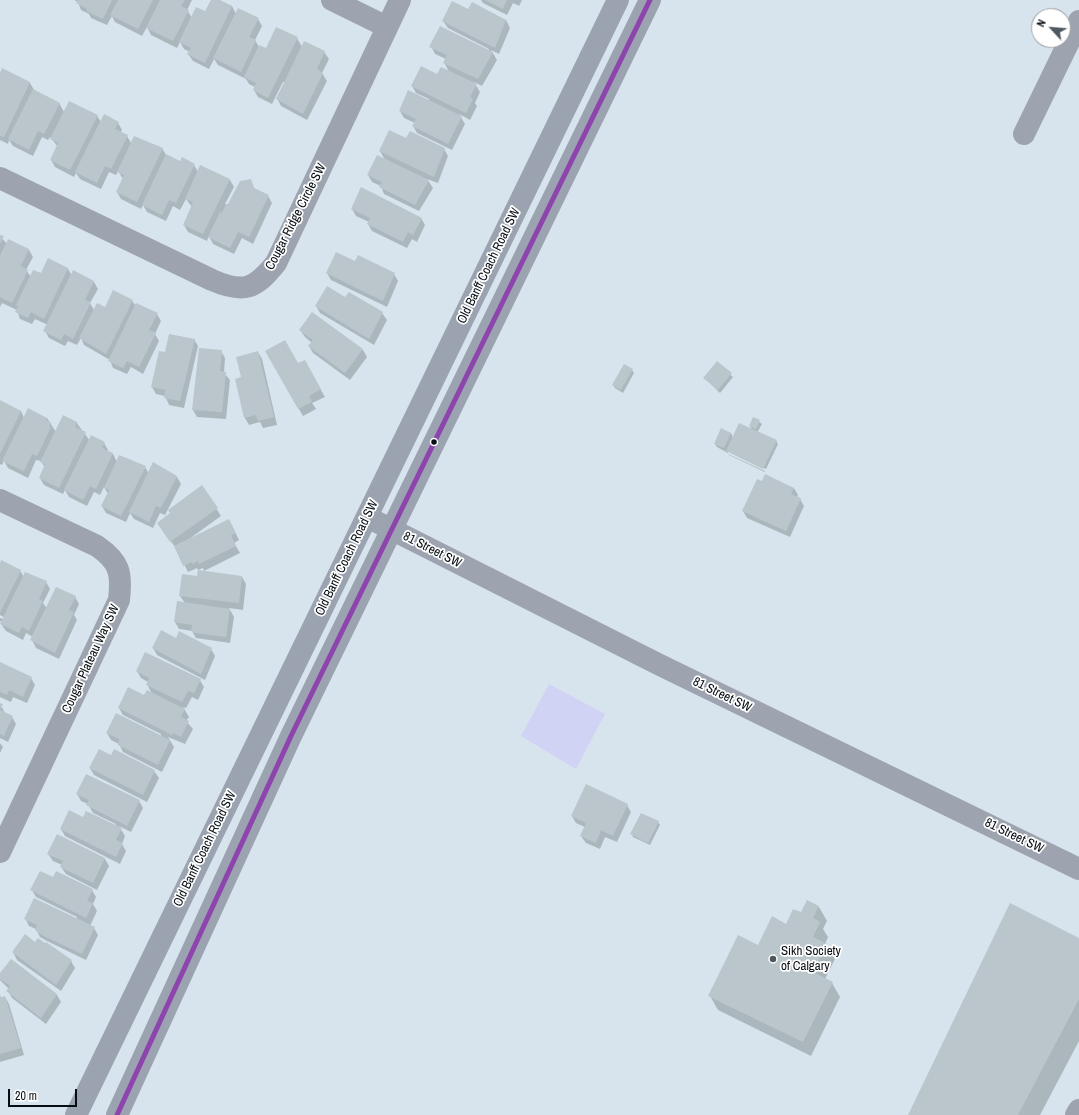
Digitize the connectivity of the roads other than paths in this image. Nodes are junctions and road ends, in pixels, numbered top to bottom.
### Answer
1 (332, 0) edge
2 (400, 0) edge
3 (618, 0) edge
4 (650, 0) edge
5 (1079, 21) edge
6 (387, 27) junction
7 (1024, 134) dead end
8 (0, 178) edge
9 (0, 500) edge
10 (367, 517) junction
11 (392, 529) junction
12 (0, 852) edge
13 (1079, 869) edge
14 (1079, 1110) edge
15 (76, 1115) edge
16 (117, 1115) edge
17 (1076, 1115) edge

1 - 6 street
2 - 6 street, Cougar Ridge Circle SW
3 - 10 main road, Old Banff Coach Road SW
4 - 11 main road
5 - 7 street
6 - 8 street, Cougar Ridge Circle SW
9 - 12 street, Cougar Plateau Way SW
10 - 11 street, 81 Street SW
10 - 15 main road, Old Banff Coach Road SW
11 - 13 street, 81 Street SW
11 - 16 main road
14 - 17 street

